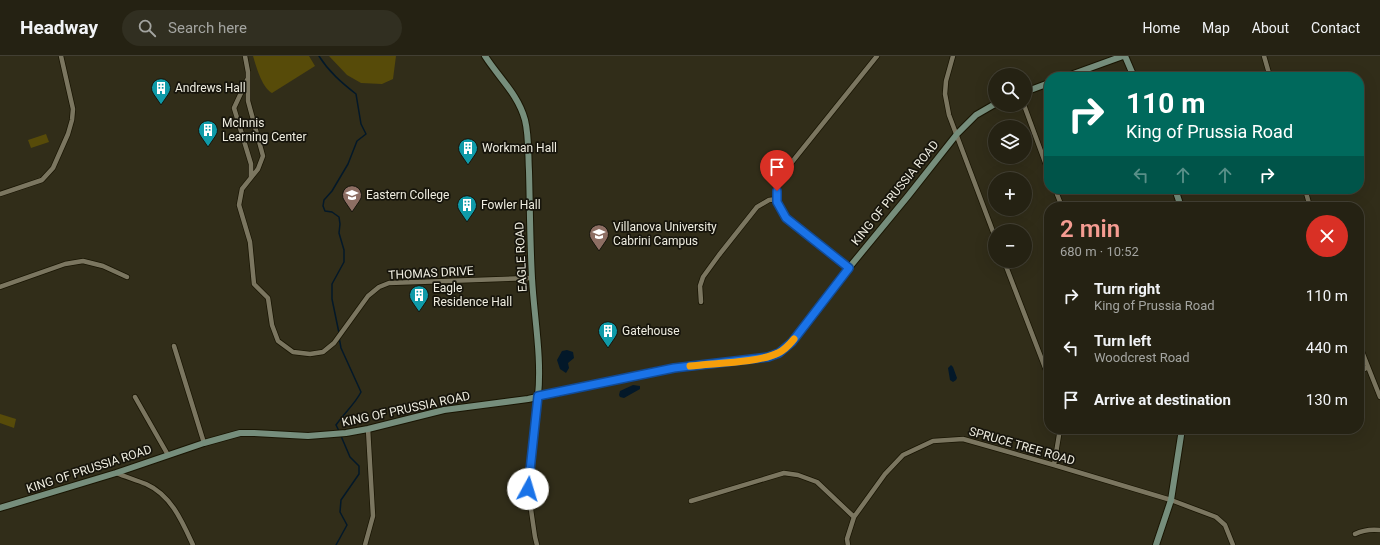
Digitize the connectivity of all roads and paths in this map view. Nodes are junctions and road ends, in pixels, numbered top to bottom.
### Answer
1 (61, 56) edge
2 (245, 56) edge
3 (485, 56) edge
4 (877, 56) edge
5 (952, 56) edge
6 (1124, 56) edge
7 (1264, 56) edge
8 (1079, 72) edge
9 (1132, 72) edge
10 (1269, 72) edge
11 (248, 77) junction
12 (1044, 85) edge
13 (1032, 89) edge
14 (988, 108) edge
15 (1027, 112) edge
16 (957, 134) junction
17 (1044, 159) edge
18 (251, 177) junction
19 (0, 194) edge
20 (777, 199) junction
21 (990, 224) edge
22 (849, 268) junction
23 (1007, 268) edge
24 (127, 277) dead end
25 (532, 278) junction
26 (0, 287) edge
27 (700, 302) dead end
28 (174, 346) dead end
29 (1364, 357) edge
30 (1044, 365) edge
31 (1368, 367) junction
32 (1364, 369) edge
33 (538, 396) junction
34 (135, 397) dead end
35 (1380, 397) edge
36 (368, 429) junction
37 (1059, 434) edge
38 (1181, 434) edge
39 (204, 443) junction
40 (168, 455) junction
41 (1054, 465) junction
42 (116, 473) junction
43 (1171, 500) junction
44 (691, 502) dead end
45 (0, 508) edge
46 (854, 517) junction
47 (1380, 530) edge
48 (1355, 534) dead end
49 (193, 545) edge
50 (365, 545) edge
51 (537, 545) edge
52 (848, 545) edge
53 (1156, 545) edge
54 (1233, 545) edge

1 - 19 street
2 - 11 street, THOMAS DRIVE
3 - 25 street, EAGLE ROAD
4 - 20 street
5 - 16 street
6 - 8 street
6 - 9 street
7 - 10 street
11 - 18 street
11 - 18 street, THOMAS DRIVE
12 - 13 street
14 - 16 street, KING OF PRUSSIA ROAD
15 - 17 street
16 - 21 street
16 - 22 street, KING OF PRUSSIA ROAD
18 - 25 street, THOMAS DRIVE
20 - 22 street
20 - 27 street
22 - 33 street, KING OF PRUSSIA ROAD
23 - 30 street
24 - 26 street
25 - 33 street, EAGLE ROAD
28 - 39 street
29 - 31 street
31 - 32 street
31 - 35 street
33 - 36 street, KING OF PRUSSIA ROAD
33 - 51 street
34 - 40 street
36 - 39 street, KING OF PRUSSIA ROAD
36 - 50 street
37 - 41 street
38 - 43 street
39 - 40 street, KING OF PRUSSIA ROAD
40 - 42 street, KING OF PRUSSIA ROAD
41 - 43 street, SPRUCE TREE ROAD
41 - 46 street, SPRUCE TREE ROAD
42 - 45 street, KING OF PRUSSIA ROAD
42 - 49 street
43 - 53 street
43 - 54 street, SPRUCE TREE ROAD
44 - 46 street
46 - 52 street, SPRUCE TREE ROAD
47 - 48 street

